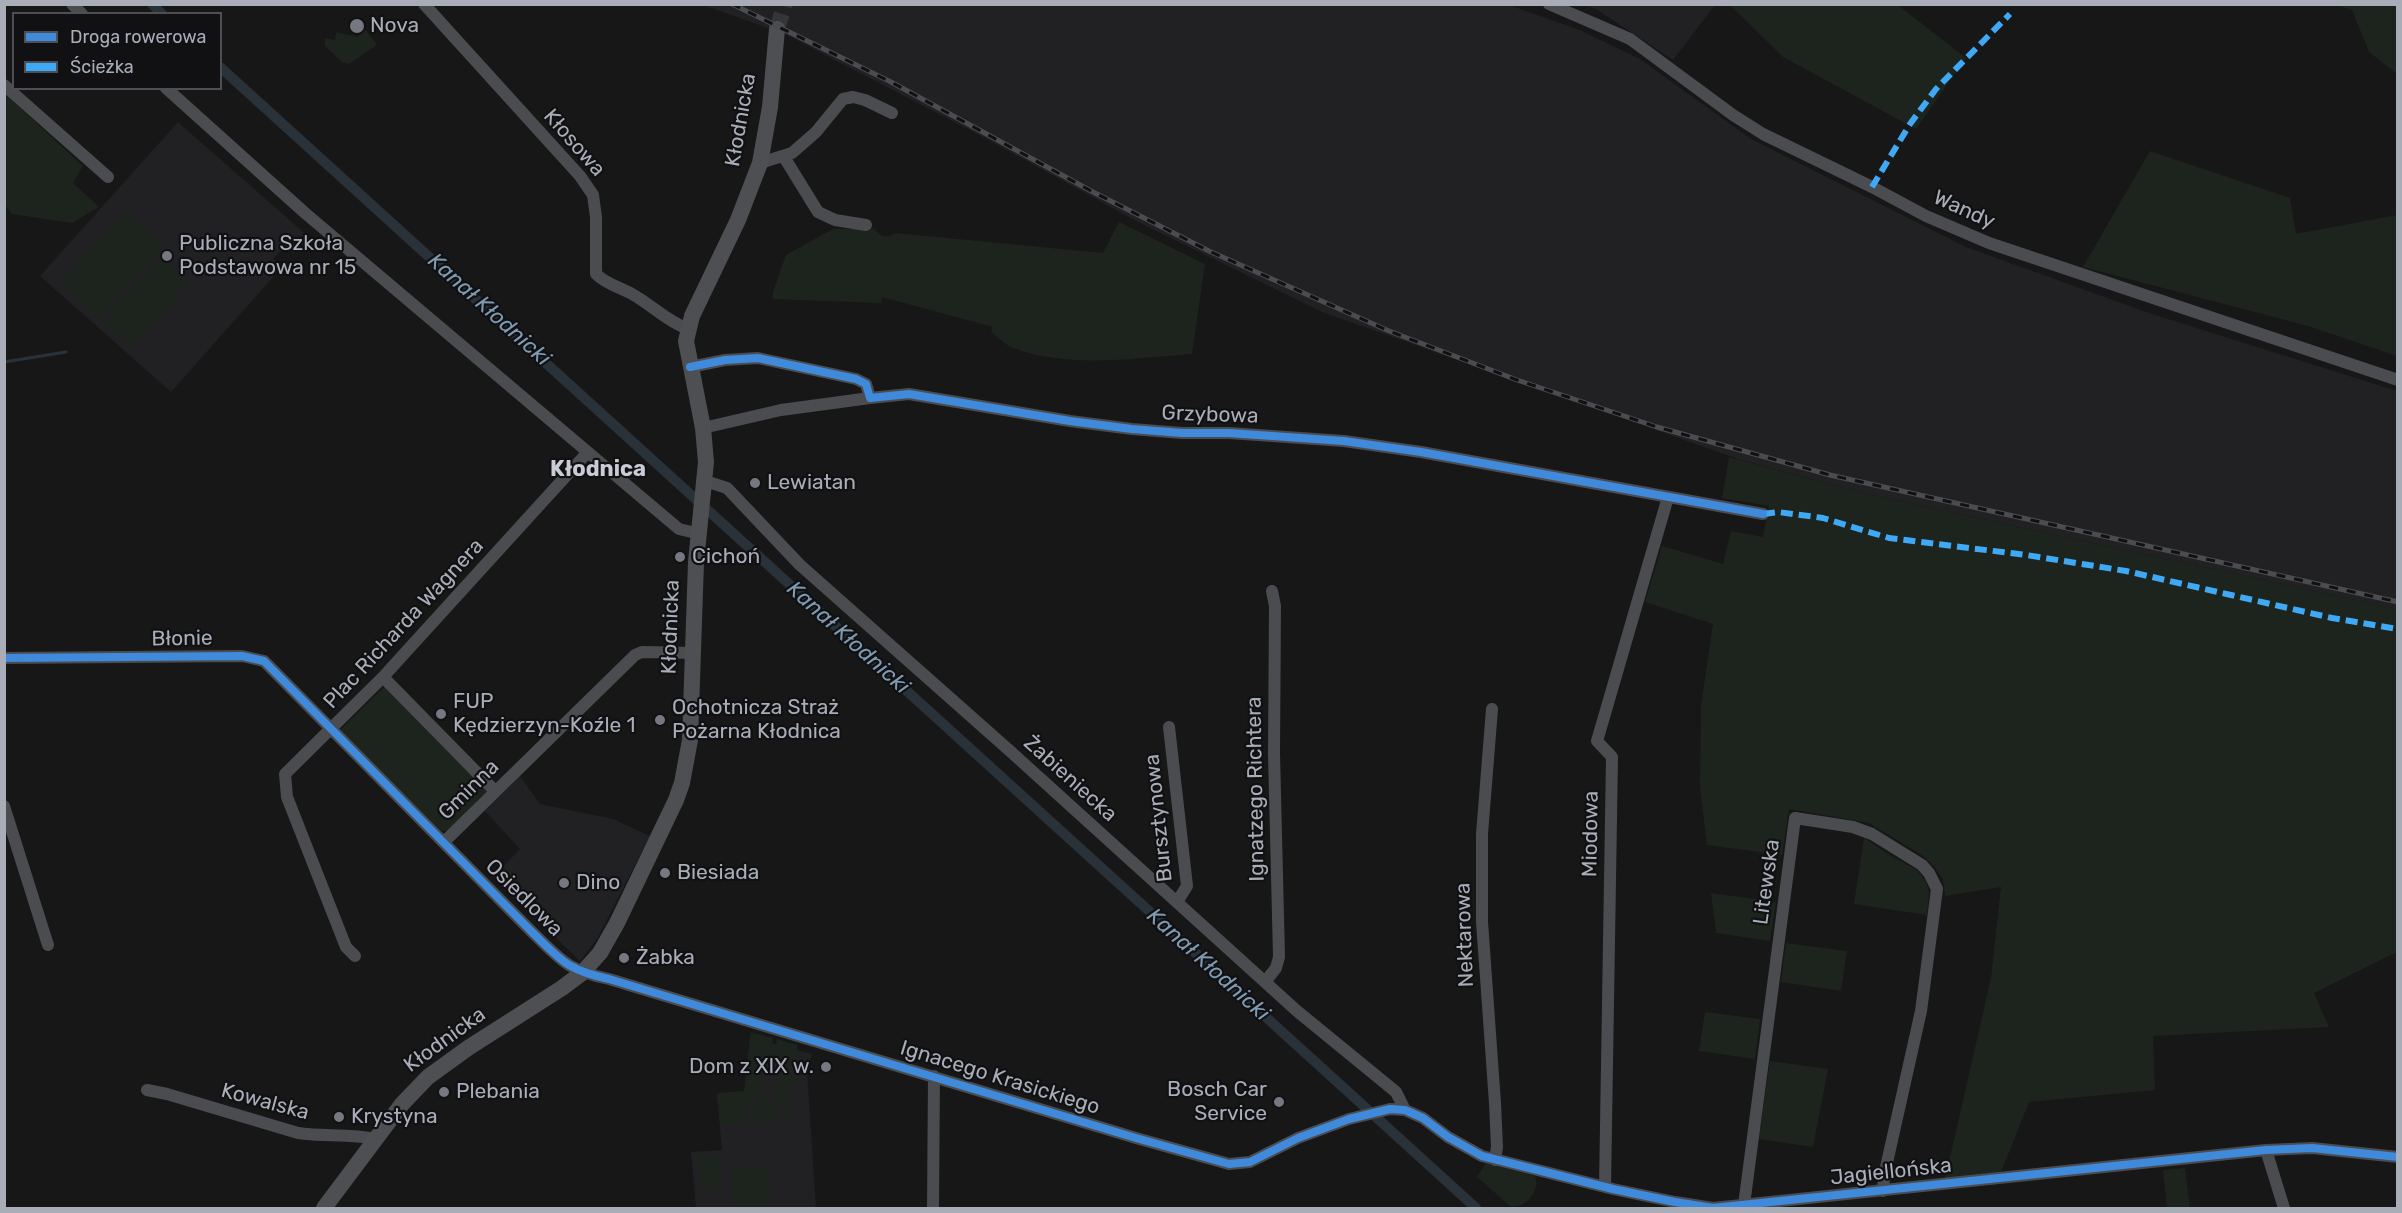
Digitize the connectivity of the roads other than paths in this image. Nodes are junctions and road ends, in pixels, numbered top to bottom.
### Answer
1 (424, 4) edge
2 (1549, 4) edge
3 (777, 30) tunnel mouth
4 (4, 85) edge
5 (168, 90) edge
6 (892, 113) dead end
7 (784, 157) junction
8 (760, 163) junction
9 (108, 177) dead end
10 (866, 225) dead end
11 (688, 329) junction
12 (690, 367) junction
13 (2397, 380) edge
14 (870, 398) junction
15 (703, 428) junction
16 (587, 453) junction
17 (705, 485) junction
18 (1668, 497) junction
19 (1763, 514) dead end
20 (700, 534) junction
21 (1272, 591) dead end
22 (693, 653) junction
23 (4, 658) edge
24 (383, 677) junction
25 (1492, 709) dead end
26 (1169, 727) dead end
27 (331, 730) junction
28 (495, 791) junction
29 (4, 806) edge
30 (444, 842) junction
31 (1177, 902) junction
32 (48, 945) dead end
33 (355, 956) dead end
34 (582, 973) junction
35 (1265, 982) junction
36 (934, 1076) junction
37 (147, 1090) dead end
38 (1405, 1110) junction
39 (375, 1139) junction
40 (2266, 1150) junction
41 (2397, 1157) edge
42 (1495, 1160) junction
43 (1605, 1187) junction
44 (1883, 1191) junction
45 (1744, 1205) junction
46 (324, 1209) edge
47 (933, 1209) edge
48 (2284, 1209) edge

1 - 11 street, Kłosowa
2 - 13 street, Wandy
3 - 8 main road, Kłodnicka
4 - 9 street
5 - 16 street
6 - 7 street
7 - 8 street
7 - 10 street
8 - 11 main road, Kłodnicka
11 - 12 main road, Kłodnicka
12 - 14 street
12 - 15 main road, Kłodnicka
14 - 15 street, Grzybowa
14 - 18 street, Grzybowa
15 - 17 main road, Kłodnicka
16 - 20 street
16 - 24 street, Plac Richarda Wagnera
17 - 20 main road, Kłodnicka
17 - 31 street, Żabieniecka
18 - 19 street, Grzybowa
18 - 43 street, Miodowa
20 - 22 main road, Kłodnicka
21 - 35 street, Ignatzego Richtera
22 - 28 street, Gminna
22 - 34 main road, Kłodnicka
23 - 27 street, Błonie
24 - 27 street, Plac Richarda Wagnera
24 - 28 street
25 - 42 street, Nektarowa
26 - 31 street, Bursztynowa
27 - 30 street, Plac Richarda Wagnera
27 - 33 street
28 - 30 street, Gminna
29 - 32 street
30 - 34 street, Osiedlowa
31 - 35 street, Żabieniecka
34 - 36 street, Ignacego Krasickiego
34 - 39 main road, Kłodnicka
35 - 38 street, Żabieniecka
36 - 38 street, Ignacego Krasickiego
36 - 47 street
37 - 39 street, Kowalska
38 - 42 street, Jagiellońska
39 - 46 main road, Kłodnicka
40 - 41 street, Jagiellońska
40 - 44 street, Jagiellońska
40 - 48 street
42 - 43 street, Jagiellońska
43 - 45 street, Jagiellońska
44 - 45 street, Jagiellońska
44 - 45 street, Litewska

